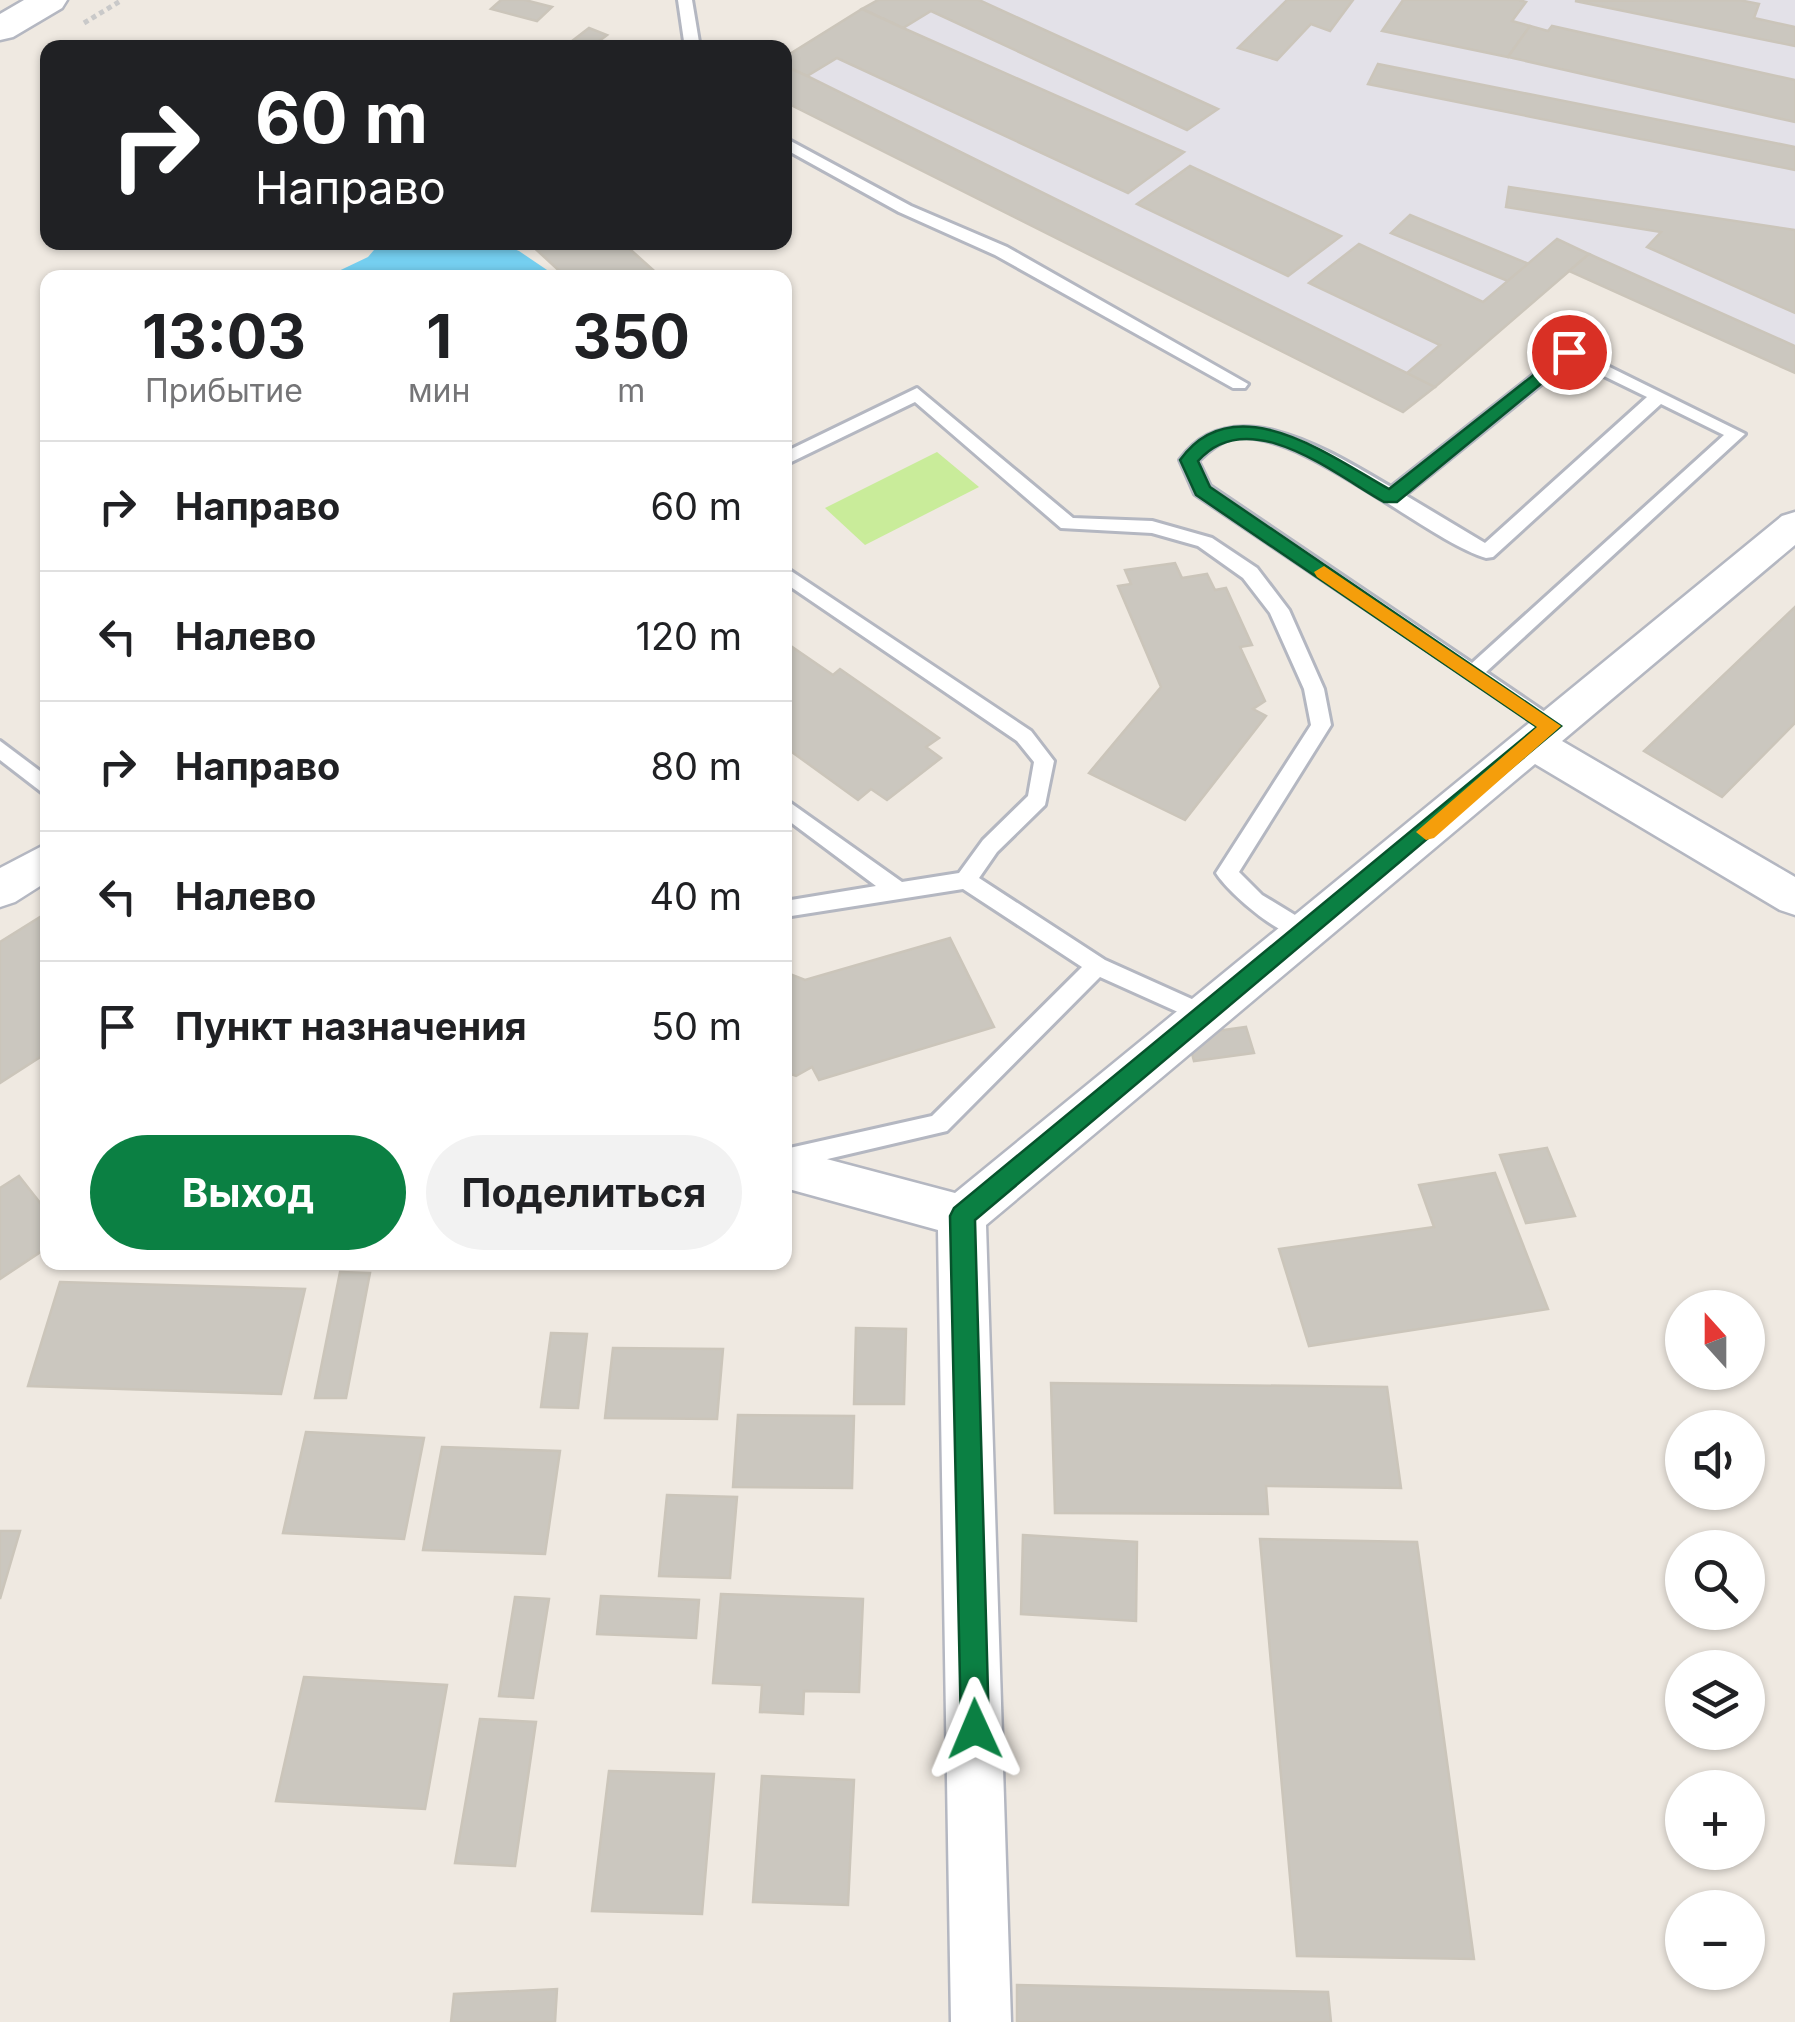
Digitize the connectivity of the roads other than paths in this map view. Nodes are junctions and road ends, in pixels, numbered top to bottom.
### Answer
1 (49, 0) edge
2 (684, 0) edge
3 (0, 29) edge
4 (692, 40) edge
5 (792, 147) edge
6 (1240, 384) dead end
7 (1659, 396) junction
8 (792, 456) edge
9 (1390, 498) junction
10 (1795, 525) edge
11 (792, 579) edge
12 (1473, 674) junction
13 (1541, 734) junction
14 (0, 749) edge
15 (40, 782) edge
16 (792, 812) edge
17 (40, 865) edge
18 (966, 880) junction
19 (0, 890) edge
20 (897, 890) junction
21 (1795, 898) edge
22 (792, 907) edge
23 (1305, 932) junction
24 (1097, 966) junction
25 (1206, 1015) junction
26 (792, 1157) edge
27 (792, 1170) edge
28 (962, 1216) junction
29 (981, 2022) edge

1 - 3 main road
2 - 4 lane
5 - 6 lane
7 - 9 lane
7 - 9 lane
7 - 12 lane
8 - 23 lane
9 - 12 lane
10 - 13 street
11 - 18 lane
12 - 13 lane
13 - 21 street
13 - 23 street
14 - 15 lane
16 - 20 lane
17 - 19 street
18 - 20 lane
18 - 24 lane
20 - 22 lane
23 - 25 street
24 - 25 lane
24 - 26 lane
25 - 28 street
27 - 28 street
28 - 29 street

